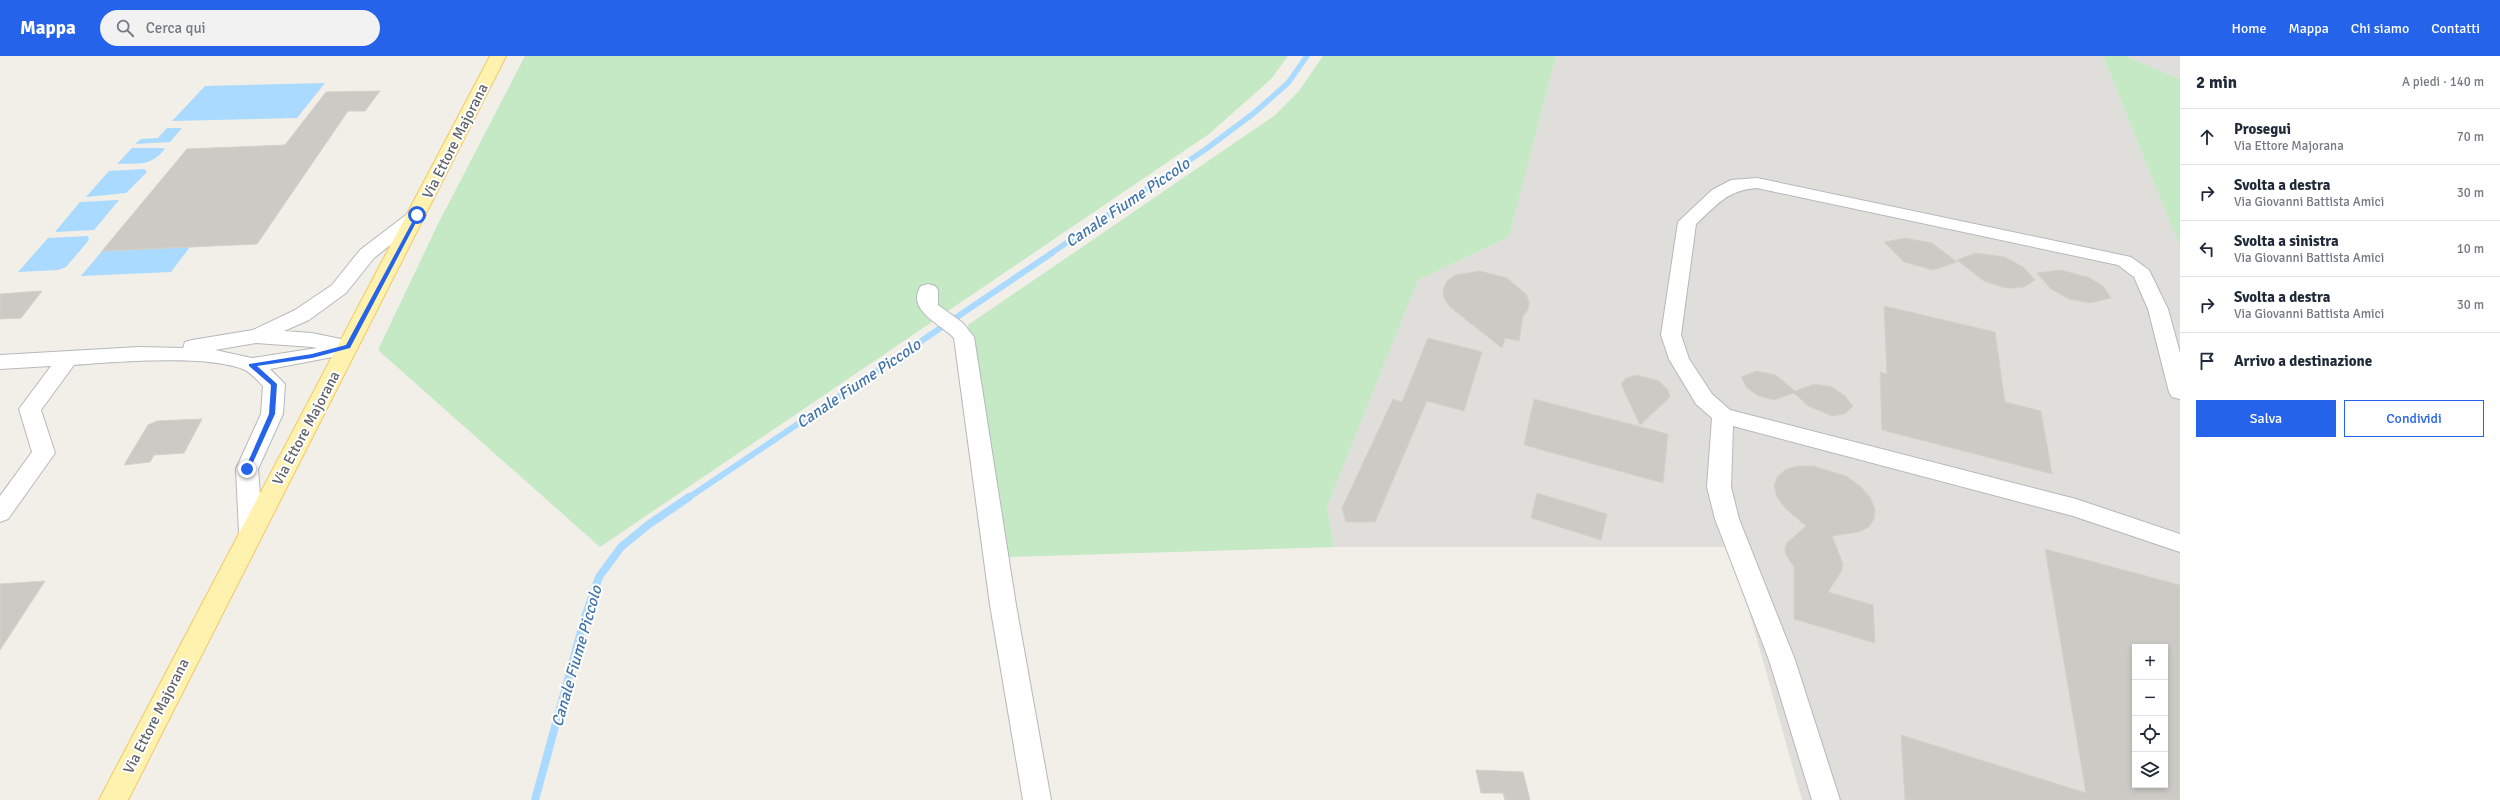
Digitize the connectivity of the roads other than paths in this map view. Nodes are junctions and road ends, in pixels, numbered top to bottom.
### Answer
1 (498, 56) edge
2 (417, 215) junction
3 (928, 290) dead end
4 (256, 336) junction
5 (348, 347) junction
6 (139, 354) junction
7 (68, 358) junction
8 (0, 362) edge
9 (252, 365) junction
10 (2180, 392) edge
11 (1723, 416) junction
12 (0, 513) edge
13 (251, 533) junction
14 (2180, 543) edge
15 (113, 800) edge
16 (1037, 800) edge
17 (1826, 800) edge

1 - 2 main road, Via Ettore Majorana
2 - 4 street
2 - 5 main road, Via Ettore Majorana
3 - 16 street
4 - 5 street
4 - 6 street
5 - 9 street
5 - 13 main road, Via Ettore Majorana
6 - 7 street
6 - 9 street
7 - 8 street
7 - 12 street
9 - 13 street
10 - 11 street
11 - 14 street
11 - 17 street
13 - 15 main road, Via Ettore Majorana

